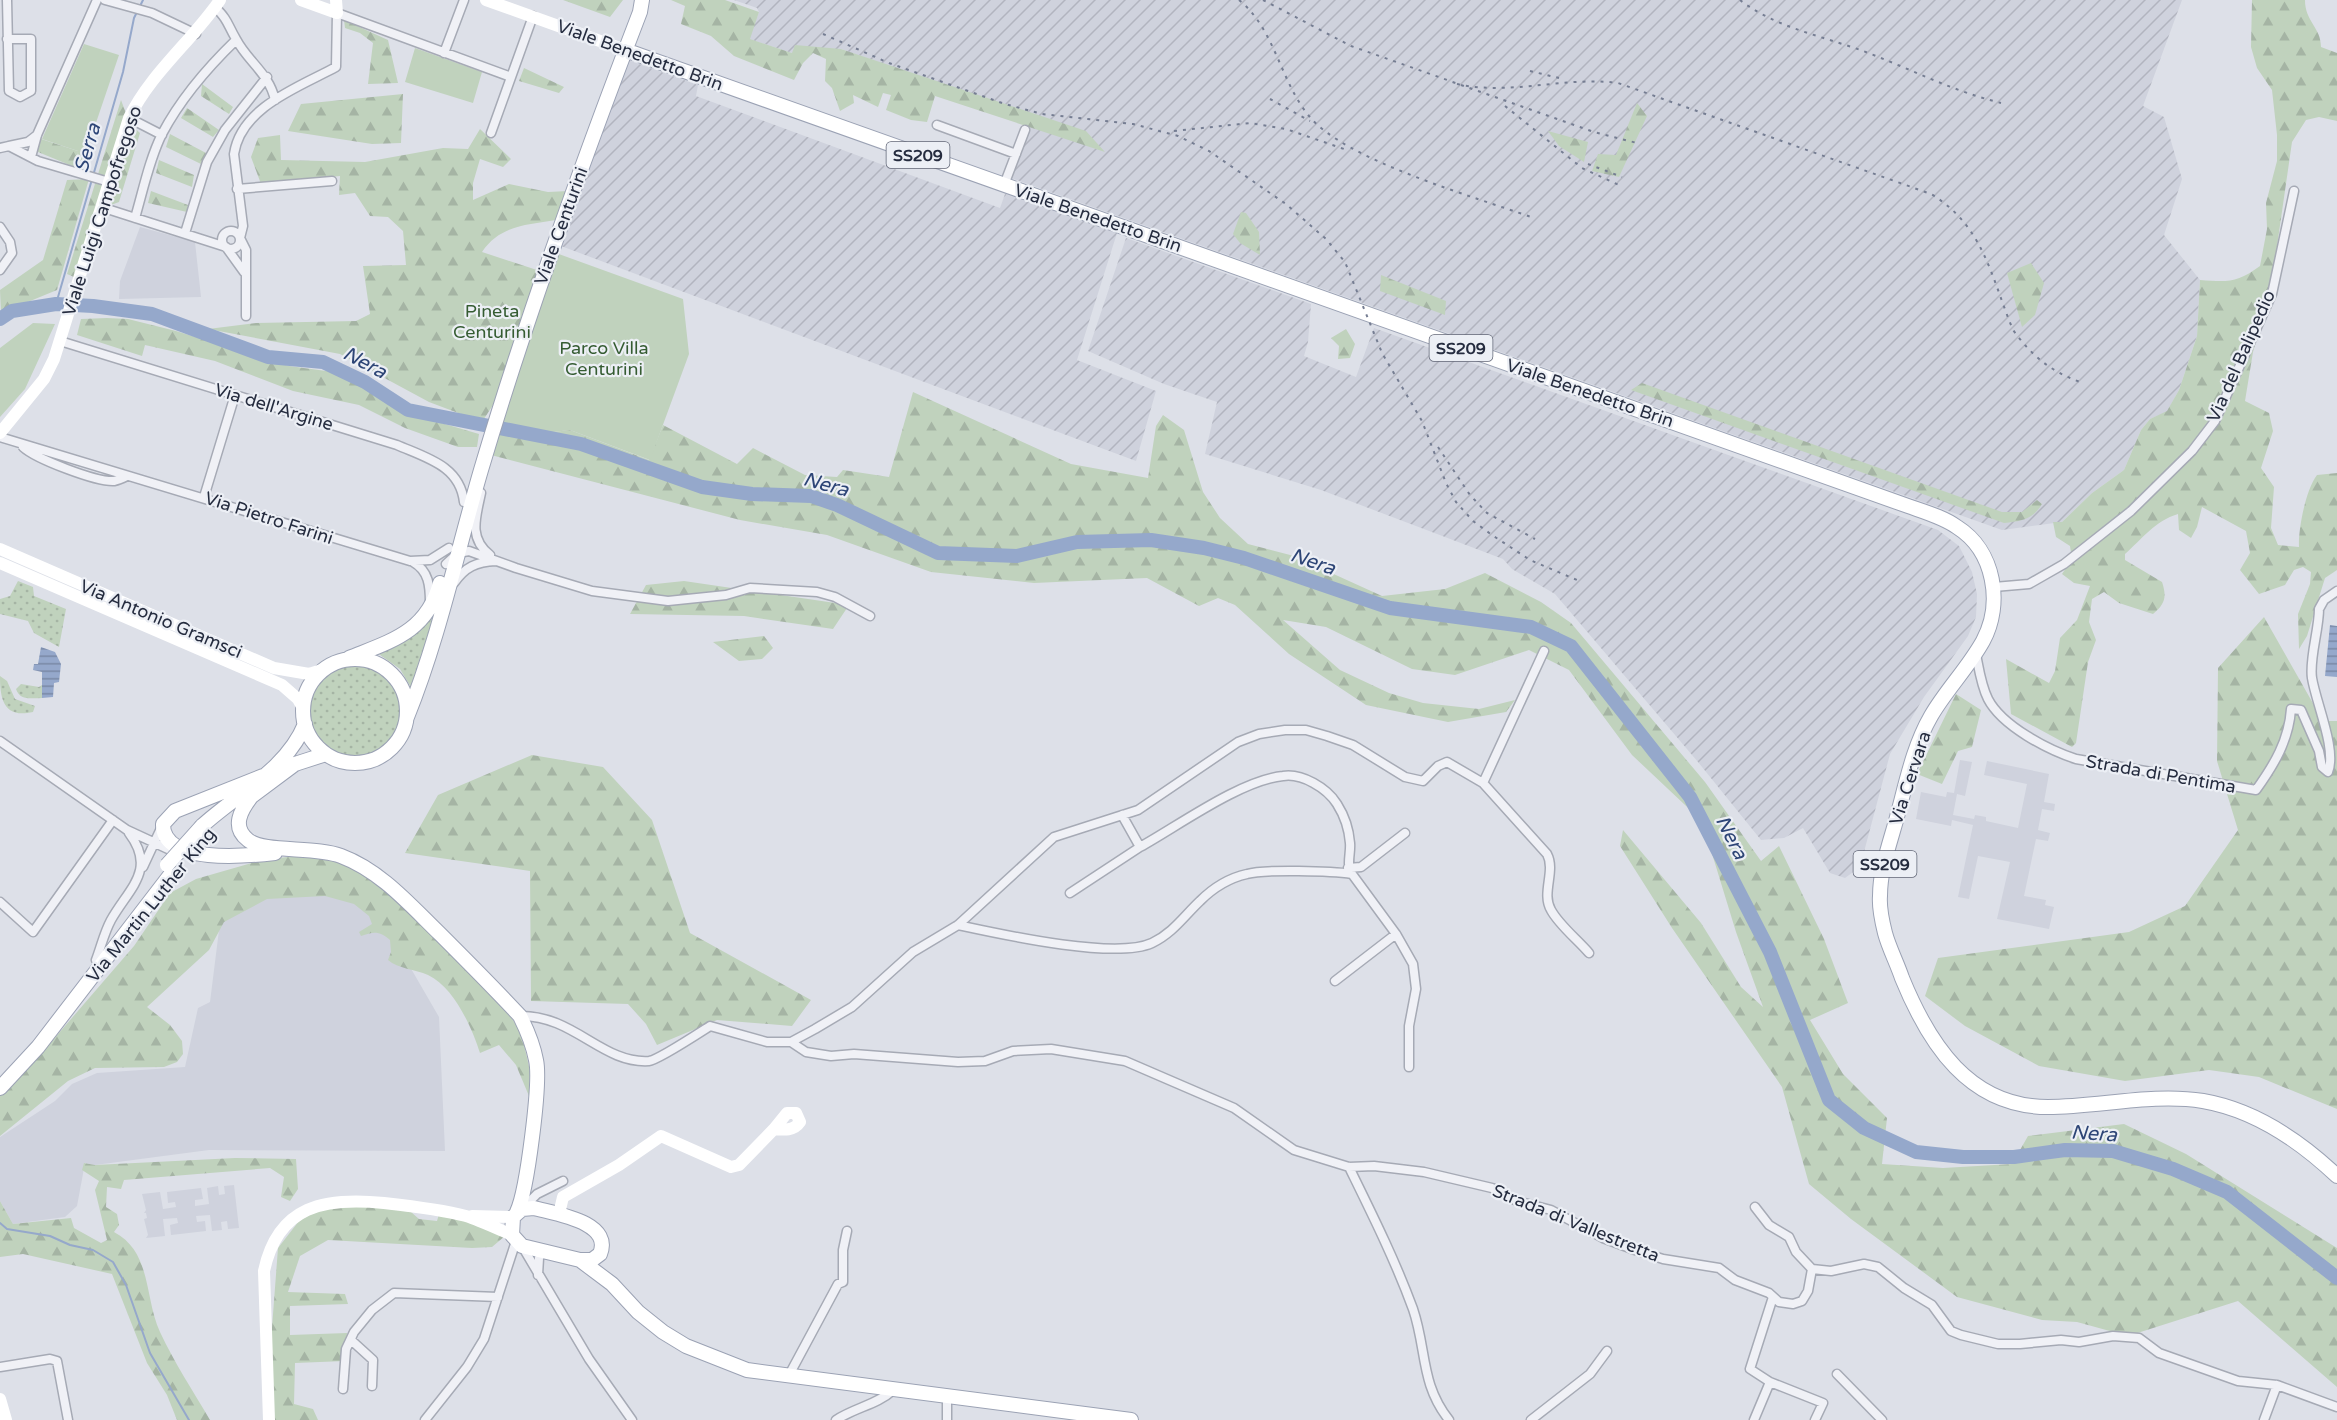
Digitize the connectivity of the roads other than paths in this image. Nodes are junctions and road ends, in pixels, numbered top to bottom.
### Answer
1 (7, 0) edge
2 (97, 0) edge
3 (105, 0) edge
4 (302, 0) edge
5 (464, 0) edge
6 (486, 0) edge
7 (642, 0) edge
8 (218, 4) edge
9 (336, 6) edge
10 (533, 16) junction
11 (196, 34) junction
12 (7, 39) junction
13 (236, 40) junction
14 (625, 51) junction
15 (444, 53) junction
16 (267, 77) junction
17 (511, 77) junction
18 (260, 86) junction
19 (275, 100) junction
20 (129, 118) junction
21 (937, 125) dead end
22 (1024, 130) dead end
23 (491, 133) dead end
24 (37, 135) junction
25 (162, 135) junction
26 (4, 147) edge
27 (1016, 154) junction
28 (31, 157) junction
29 (104, 180) junction
30 (332, 181) dead end
31 (1004, 185) junction
32 (237, 189) junction
33 (2294, 191) dead end
34 (101, 207) junction
35 (239, 210) junction
36 (135, 218) junction
37 (0, 227) edge
38 (184, 233) junction
39 (228, 233) junction
40 (240, 238) junction
41 (203, 239) junction
42 (226, 247) junction
43 (0, 270) edge
44 (244, 272) junction
45 (246, 316) dead end
46 (61, 338) junction
47 (235, 395) junction
48 (0, 435) edge
49 (1710, 436) joint
50 (481, 472) junction
51 (204, 497) junction
52 (464, 502) junction
53 (0, 549) edge
54 (454, 550) junction
55 (410, 561) junction
56 (497, 561) junction
57 (0, 564) edge
58 (1994, 586) junction
59 (2337, 591) edge
60 (436, 610) junction
61 (870, 616) dead end
62 (1544, 651) dead end
63 (1976, 653) junction
64 (341, 661) junction
65 (325, 669) junction
66 (303, 708) junction
67 (407, 717) junction
68 (305, 724) junction
69 (0, 741) edge
70 (326, 754) junction
71 (263, 776) junction
72 (1483, 783) junction
73 (251, 797) junction
74 (1122, 815) junction
75 (112, 820) junction
76 (163, 824) junction
77 (205, 829) junction
78 (128, 830) junction
79 (1405, 833) dead end
80 (152, 844) junction
81 (1140, 847) junction
82 (256, 855) junction
83 (340, 855) junction
84 (171, 868) junction
85 (1350, 871) junction
86 (141, 872) junction
87 (1070, 893) dead end
88 (0, 902) edge
89 (958, 925) junction
90 (1396, 934) junction
91 (1588, 953) dead end
92 (96, 960) junction
93 (1335, 981) dead end
94 (520, 1016) junction
95 (791, 1042) junction
96 (1409, 1067) dead end
97 (0, 1076) edge
98 (0, 1088) edge
99 (774, 1129) dead end
100 (1349, 1167) junction
101 (2337, 1176) edge
102 (563, 1181) dead end
103 (530, 1200) junction
104 (1755, 1207) dead end
105 (515, 1214) junction
106 (559, 1214) junction
107 (470, 1217) junction
108 (847, 1231) dead end
109 (517, 1241) junction
110 (603, 1248) junction
111 (543, 1250) junction
112 (580, 1260) junction
113 (1812, 1269) junction
114 (538, 1275) junction
115 (612, 1284) junction
116 (498, 1297) junction
117 (1773, 1297) junction
118 (351, 1340) junction
119 (1606, 1351) dead end
120 (0, 1367) edge
121 (1837, 1374) dead end
122 (788, 1377) junction
123 (1770, 1382) junction
124 (2277, 1385) junction
125 (372, 1386) dead end
126 (343, 1389) dead end
127 (892, 1390) junction
128 (947, 1397) junction
129 (1, 1403) edge
130 (2337, 1407) edge
131 (630, 1419) edge
132 (6, 1420) edge
133 (68, 1420) edge
134 (269, 1420) edge
135 (425, 1420) edge
136 (837, 1420) edge
137 (946, 1420) edge
138 (1131, 1420) edge
139 (1449, 1420) edge
140 (1531, 1420) edge
141 (1754, 1420) edge
142 (1815, 1420) edge
143 (1882, 1420) edge
144 (2264, 1420) edge

1 - 12 street
2 - 24 street
3 - 11 street
4 - 9 street
5 - 15 street
6 - 10 street, Viale Benedetto Brin
7 - 14 main road, Viale Centurini
8 - 11 street, Viale Luigi Campofregoso
8 - 13 street
9 - 15 street
9 - 19 street
10 - 14 street, Viale Benedetto Brin
10 - 17 street
11 - 20 street, Viale Luigi Campofregoso
12 - 12 street
13 - 16 street
13 - 25 street
14 - 31 main road, Viale Benedetto Brin / SS209
14 - 50 main road, Viale Centurini
15 - 17 street
16 - 18 street
16 - 19 street
17 - 23 street
18 - 19 street
18 - 38 street
19 - 32 street
20 - 25 street
20 - 29 street, Viale Luigi Campofregoso
21 - 27 street
22 - 27 street
24 - 26 street
24 - 28 street
25 - 36 street
26 - 28 street
27 - 31 street
28 - 29 street
29 - 34 street, Viale Luigi Campofregoso
30 - 32 street
31 - 49 main road, Viale Benedetto Brin / SS209
32 - 35 street
33 - 58 street, Via del Balipedio
34 - 36 street
34 - 46 street, Viale Luigi Campofregoso
35 - 39 street
35 - 40 street
36 - 38 street
37 - 43 street
38 - 41 street
39 - 40 street
39 - 41 street
39 - 42 street
40 - 42 street
40 - 44 street
41 - 42 street
42 - 44 street
44 - 45 street
46 - 47 street, Via dell'Argine
46 - 48 street, Viale Luigi Campofregoso
47 - 51 street
47 - 52 street, Via dell'Argine
48 - 51 street, Via Pietro Farini
49 - 58 main road, Via Cervara / SS209
50 - 52 main road, Viale Centurini
50 - 54 main road, Viale Centurini
50 - 56 street
51 - 55 street, Via Pietro Farini
52 - 54 main road, Viale Centurini
53 - 65 street, Via Antonio Gramsci
54 - 55 street, Via Pietro Farini
54 - 56 street
54 - 60 main road, Viale Centurini
54 - 60 main road, Viale Centurini
55 - 60 street
56 - 60 street
56 - 61 street
57 - 66 street, Via Antonio Gramsci
58 - 63 main road, Via Cervara / SS209
59 - 63 street, Strada di Pentima
60 - 64 main road, Viale Centurini
60 - 67 main road, Viale Centurini
62 - 72 street
63 - 101 main road, Via Cervara / SS209
64 - 65 main road
64 - 67 main road
65 - 66 main road
66 - 68 main road
67 - 70 main road
68 - 70 main road
68 - 71 main road, Via Martin Luther King
69 - 75 street
70 - 73 main road, Via Martin Luther King
71 - 76 main road
71 - 77 main road, Via Martin Luther King
72 - 74 street
72 - 91 street
73 - 77 main road, Via Martin Luther King
73 - 83 main road
74 - 81 street
74 - 89 street
75 - 78 street
75 - 88 street
76 - 80 street
76 - 82 main road
77 - 84 main road, Via Martin Luther King, bridge
78 - 80 street
78 - 86 street
79 - 85 street
80 - 82 street
80 - 86 street
81 - 85 street
81 - 87 street
82 - 83 main road
83 - 94 main road
84 - 92 main road, Via Martin Luther King
84 - 98 main road, Via Martin Luther King
85 - 89 street
85 - 90 street
86 - 92 street
89 - 95 street
90 - 93 street
90 - 96 street
92 - 97 main road, Via Martin Luther King
94 - 95 street
94 - 103 main road
95 - 100 street, Strada di Vallestretta
99 - 106 street
100 - 117 street, Strada di Vallestretta
100 - 139 street
102 - 103 street
103 - 105 main road
103 - 106 main road
104 - 113 street
105 - 107 street
105 - 109 main road
106 - 110 main road
107 - 109 street
107 - 134 street
108 - 122 street
109 - 111 main road
109 - 114 street
109 - 116 street
110 - 112 main road
110 - 115 main road
111 - 112 main road
111 - 114 street
112 - 115 main road
113 - 117 street, Strada di Vallestretta
113 - 124 street
114 - 131 street
115 - 122 main road
116 - 118 street
116 - 135 street
117 - 123 street
118 - 125 street
118 - 126 street
119 - 140 street
120 - 133 street
121 - 143 street
122 - 127 main road
123 - 141 street
123 - 142 street
124 - 130 street
124 - 144 street
127 - 128 main road
127 - 136 street
128 - 137 street
128 - 138 main road
129 - 132 street

